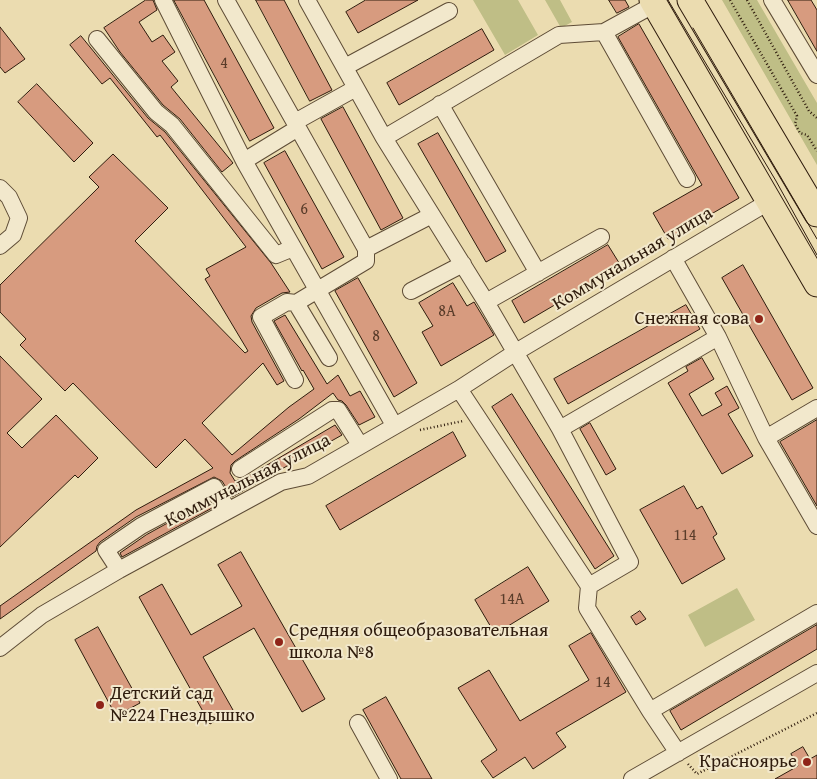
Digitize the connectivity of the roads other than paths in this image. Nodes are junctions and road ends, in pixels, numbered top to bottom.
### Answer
1 (163, 0) edge
2 (226, 0) edge
3 (307, 0) edge
4 (690, 0) edge
5 (772, 0) edge
6 (653, 2) edge
7 (449, 11) dead end
8 (604, 32) junction
9 (97, 39) dead end
10 (345, 67) junction
11 (816, 72) edge
12 (356, 88) junction
13 (440, 104) junction
14 (296, 125) junction
15 (384, 138) junction
16 (244, 161) junction
17 (687, 179) dead end
18 (0, 188) edge
19 (770, 201) junction
20 (817, 214) edge
21 (432, 215) junction
22 (601, 237) dead end
23 (0, 246) edge
24 (293, 248) junction
25 (366, 249) junction
26 (673, 258) junction
27 (463, 264) junction
28 (538, 273) junction
29 (817, 284) edge
30 (318, 291) junction
31 (411, 291) dead end
32 (486, 302) junction
33 (296, 303) junction
34 (718, 337) junction
35 (516, 352) junction
36 (329, 358) dead end
37 (295, 380) dead end
38 (459, 389) junction
39 (817, 408) edge
40 (394, 425) junction
41 (560, 430) junction
42 (766, 438) junction
43 (360, 445) junction
44 (240, 469) dead end
45 (228, 510) junction
46 (817, 526) edge
47 (119, 570) junction
48 (589, 586) junction
49 (817, 613) edge
50 (0, 648) edge
51 (817, 673) edge
52 (650, 711) junction
53 (358, 722) dead end
54 (678, 753) junction
55 (390, 779) edge
56 (632, 779) edge

1 - 16 street
2 - 14 street
3 - 10 street
4 - 20 highway
5 - 11 street
6 - 8 street
6 - 19 highway
7 - 10 street
8 - 13 street
8 - 17 street
9 - 24 street
10 - 12 street
12 - 14 street
12 - 15 street
13 - 15 street
13 - 28 street
14 - 16 street
14 - 25 street
15 - 21 street
16 - 24 street
18 - 23 street
19 - 26 street, Коммунальная улица
19 - 29 highway
21 - 25 street
21 - 27 street
22 - 28 street
24 - 30 street
25 - 30 street
26 - 34 street
26 - 35 street, Коммунальная улица
27 - 31 street
27 - 32 street
28 - 32 street
30 - 33 street
30 - 40 street
32 - 35 street
33 - 36 street
33 - 37 street
34 - 41 street
34 - 42 street
35 - 38 street, Коммунальная улица
35 - 41 street
38 - 40 street, Коммунальная улица
38 - 48 street
39 - 42 street
40 - 43 street, Коммунальная улица
41 - 48 street
42 - 46 street
43 - 44 street
43 - 45 street, Коммунальная улица
45 - 47 street, Коммунальная улица
45 - 47 street
47 - 50 street, Коммунальная улица
48 - 52 street
49 - 52 street
51 - 54 street
52 - 54 street
53 - 55 street
54 - 56 street

